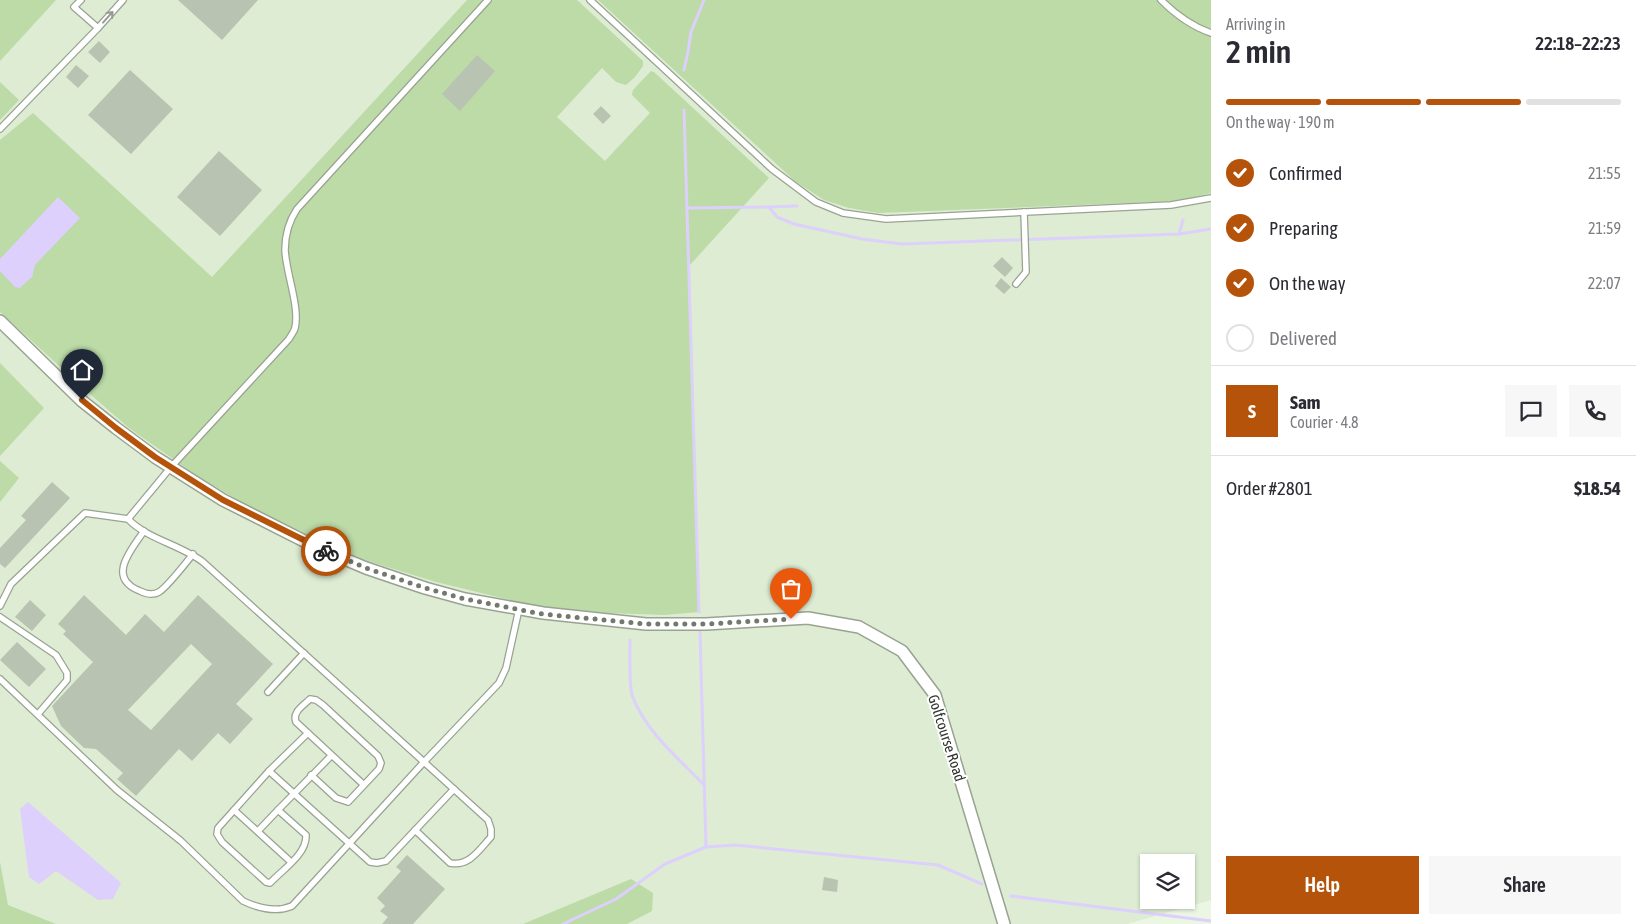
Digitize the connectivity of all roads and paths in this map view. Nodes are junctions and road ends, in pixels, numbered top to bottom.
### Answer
1 (81, 0) edge
2 (123, 0) edge
3 (488, 0) edge
4 (590, 0) edge
5 (1161, 0) edge
6 (98, 28) junction
7 (1211, 33) edge
8 (0, 129) edge
9 (1211, 198) edge
10 (1024, 212) junction
11 (1016, 284) dead end
12 (0, 321) edge
13 (171, 467) junction
14 (128, 519) junction
15 (144, 531) junction
16 (193, 554) junction
17 (0, 606) edge
18 (519, 609) junction
19 (0, 617) edge
20 (304, 653) junction
21 (0, 679) edge
22 (268, 692) dead end
23 (38, 714) junction
24 (308, 734) junction
25 (331, 756) junction
26 (424, 762) junction
27 (269, 771) junction
28 (311, 775) junction
29 (364, 784) junction
30 (454, 789) junction
31 (294, 793) junction
32 (234, 810) junction
33 (278, 810) junction
34 (415, 830) junction
35 (258, 831) junction
36 (349, 843) junction
37 (291, 862) junction
38 (1004, 924) edge

1 - 6 lane
6 -> 2 lane
3 - 13 lane
4 - 10 lane
5 - 7 lane
6 - 8 lane
9 - 10 lane
10 - 11 lane
12 - 13 street, Golfcourse Road
13 - 14 lane
13 - 18 street, Golfcourse Road
14 - 15 lane
14 - 17 lane
15 - 16 lane
15 - 16 lane
16 - 20 lane
18 - 26 lane
18 - 38 street, Golfcourse Road
19 - 23 lane
20 - 22 lane
20 - 26 lane
21 - 23 lane
23 - 36 lane
24 - 25 lane
24 - 27 lane
24 - 29 lane
25 - 28 lane
25 - 29 lane
26 - 30 lane
26 - 36 lane
27 - 31 lane
27 - 32 lane
28 - 29 lane
28 - 31 lane
30 - 34 lane
30 - 34 lane
31 - 33 lane
31 - 36 lane
32 - 35 lane
32 - 37 lane
33 - 35 lane
33 - 37 lane
34 - 36 lane
35 - 37 lane

